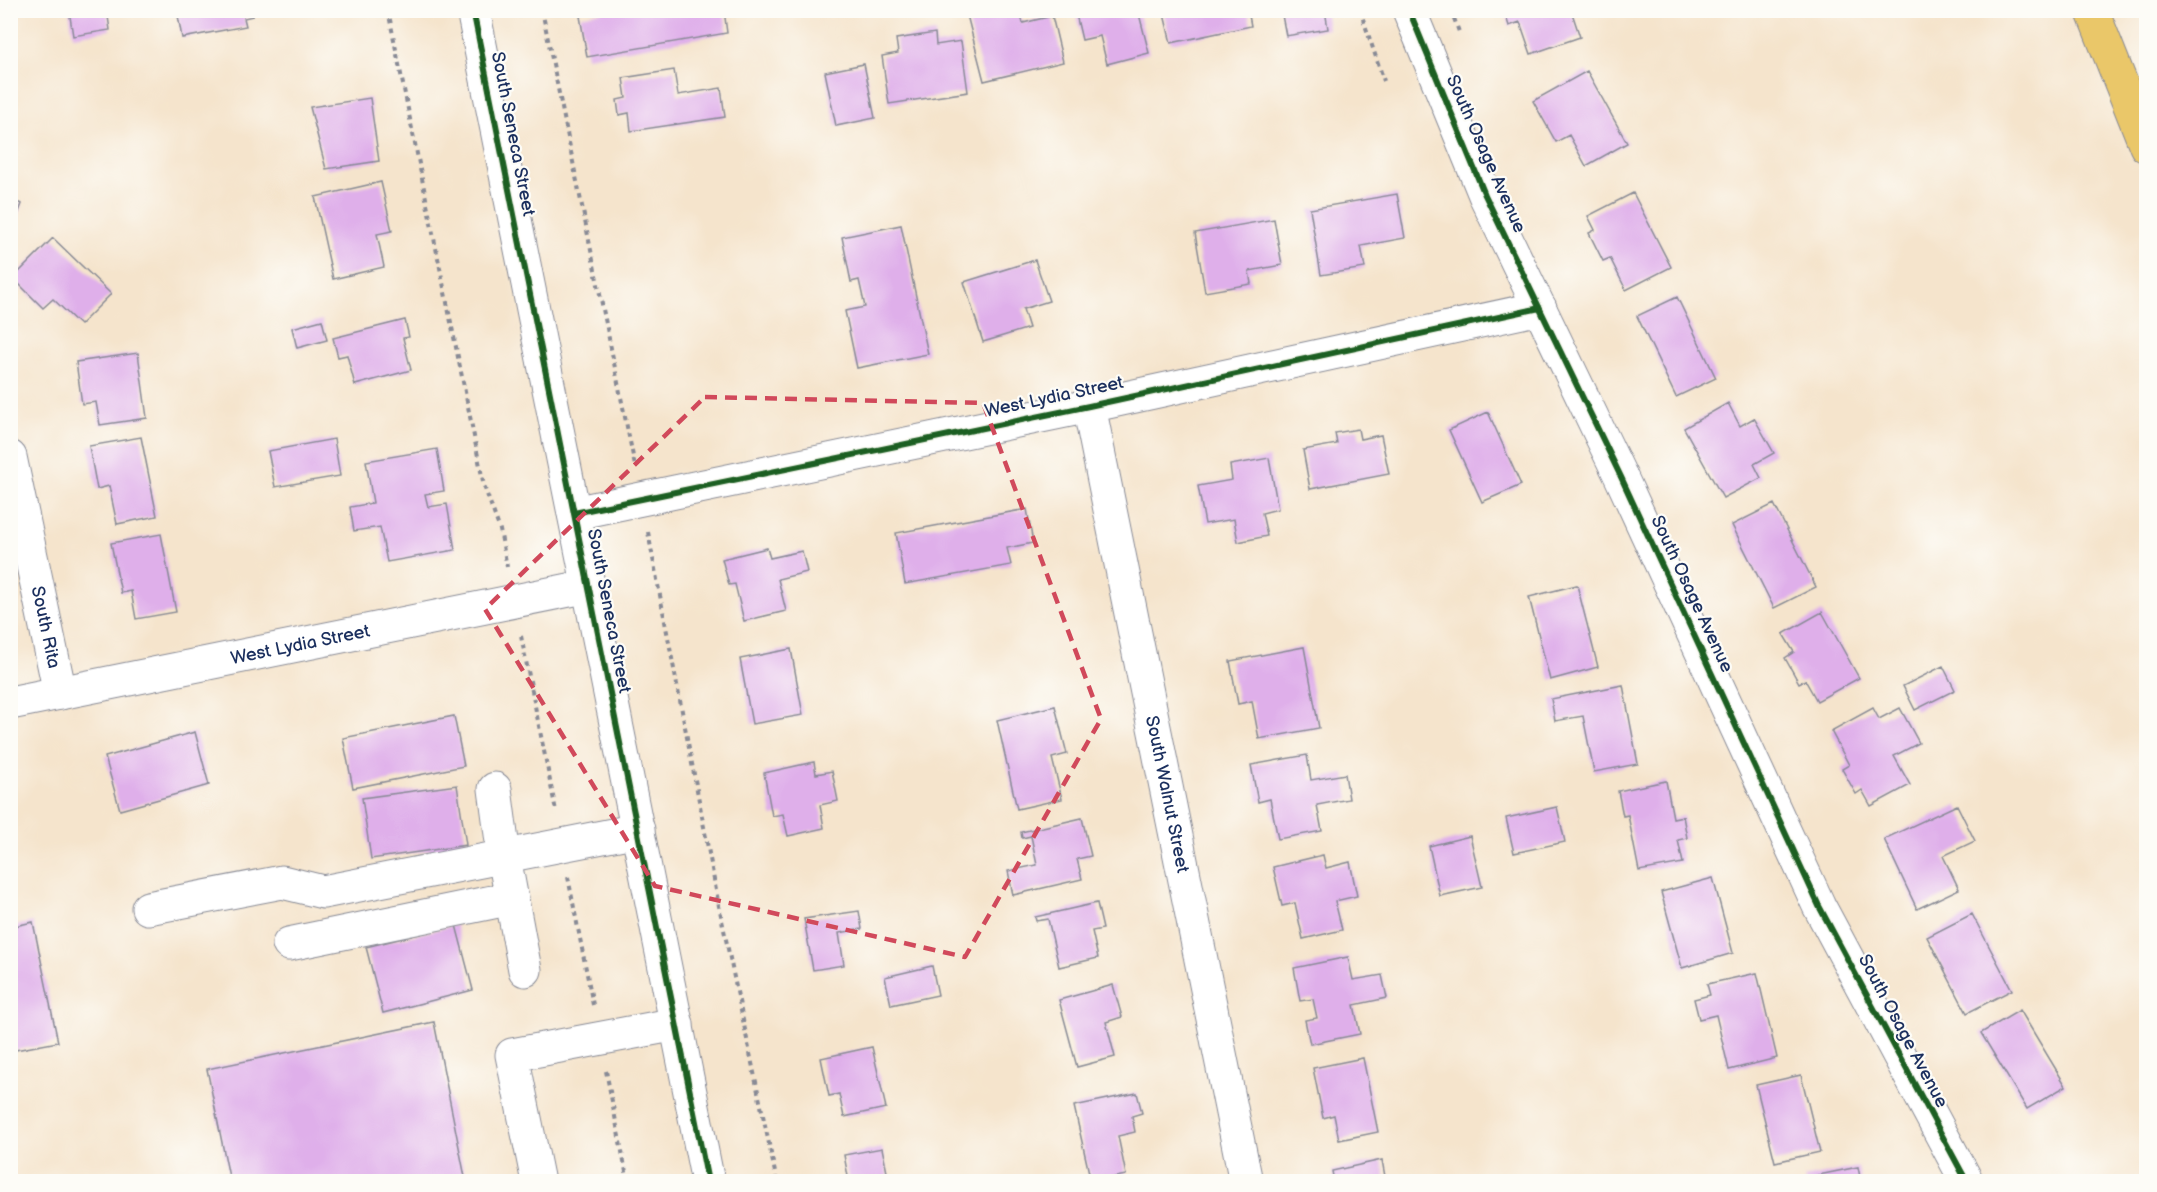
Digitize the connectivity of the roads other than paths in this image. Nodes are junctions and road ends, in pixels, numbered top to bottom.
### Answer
1 (473, 10) edge
2 (1409, 10) edge
3 (2092, 10) edge
4 (2146, 146) edge
5 (1540, 308) junction
6 (1089, 406) junction
7 (10, 457) edge
8 (574, 513) junction
9 (589, 586) junction
10 (60, 693) junction
11 (10, 703) edge
12 (495, 789) dead end
13 (638, 830) junction
14 (504, 856) junction
15 (512, 898) junction
16 (148, 908) dead end
17 (289, 944) dead end
18 (525, 969) dead end
19 (676, 1024) junction
20 (538, 1182) edge
21 (708, 1182) edge
22 (1246, 1182) edge
23 (1967, 1182) edge

1 - 8 street, South Seneca Street
2 - 5 street, South Osage Avenue
3 - 4 main road
5 - 6 street, West Lydia Street
5 - 23 street, South Osage Avenue
6 - 8 street, West Lydia Street
6 - 22 street, South Walnut Street
7 - 10 street, South Rita
8 - 9 street, South Seneca Street
9 - 10 street, West Lydia Street
9 - 13 street, South Seneca Street
10 - 11 street, West Lydia Street
12 - 14 street
13 - 14 street
13 - 19 street, South Seneca Street
14 - 15 street
14 - 16 street
15 - 17 street
15 - 18 street
19 - 20 street
19 - 21 street, South Seneca Street

